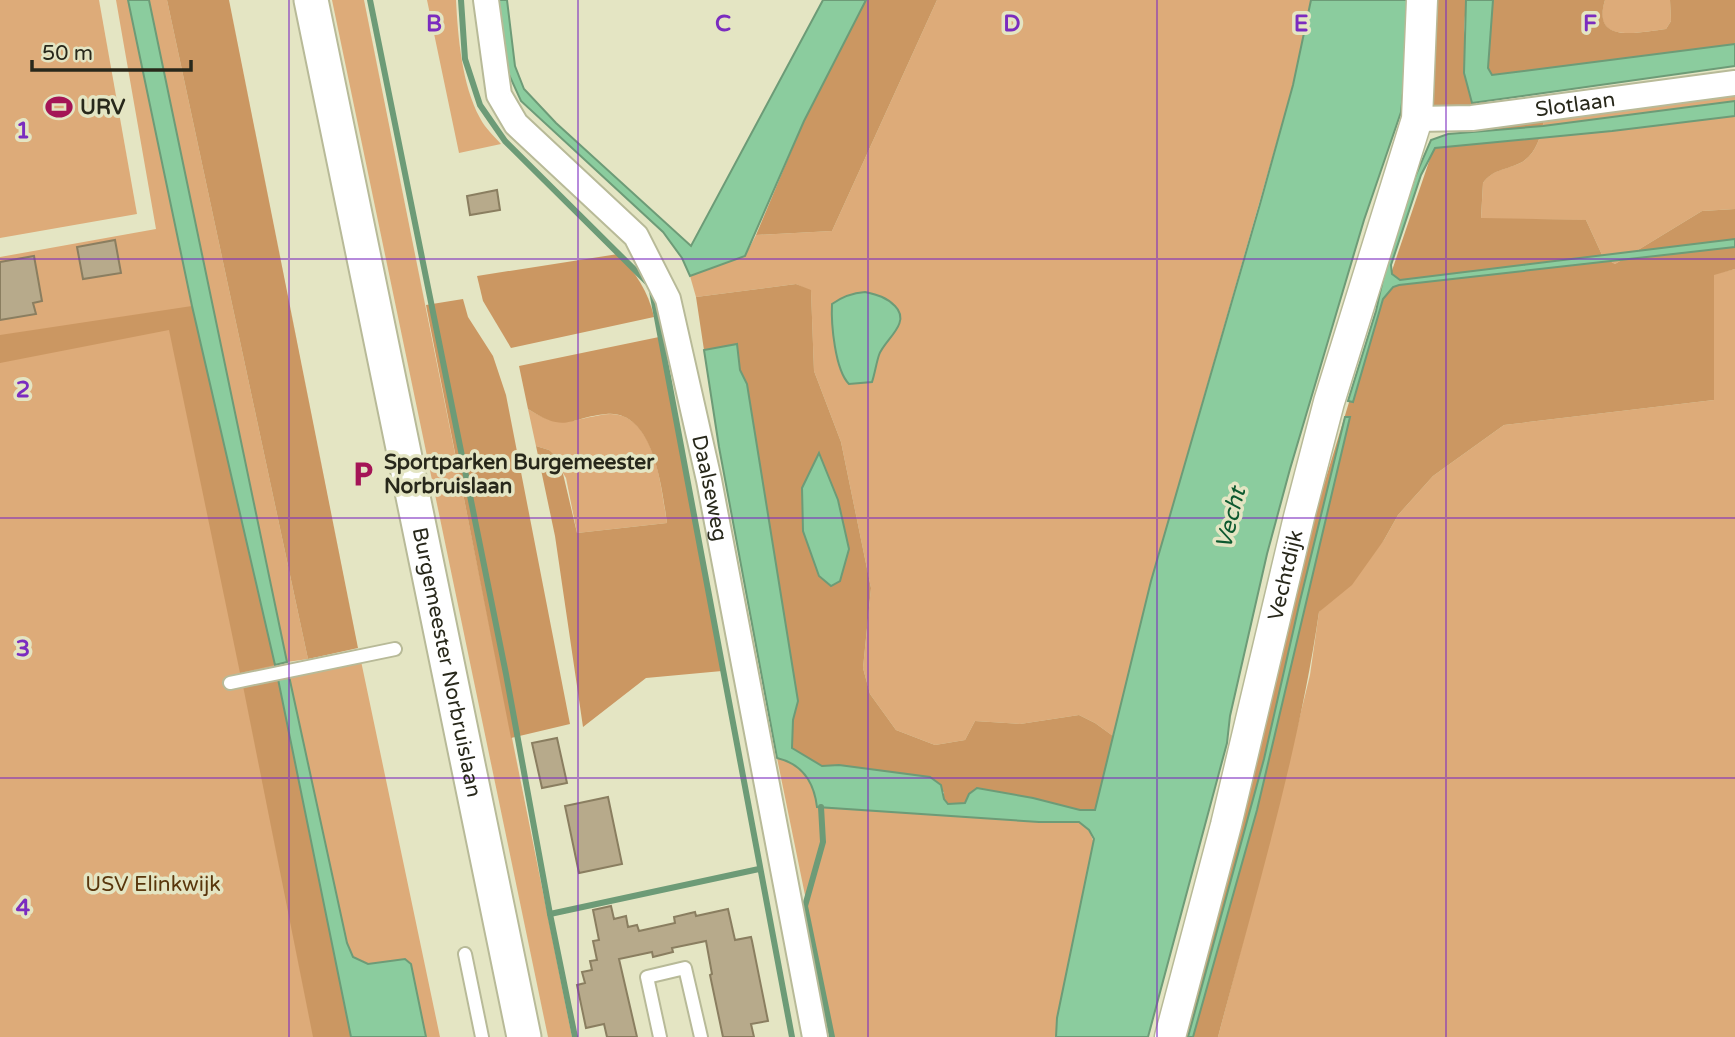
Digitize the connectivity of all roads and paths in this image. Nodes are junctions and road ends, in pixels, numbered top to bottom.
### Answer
1 (311, 0) edge
2 (486, 0) edge
3 (1422, 0) edge
4 (1735, 83) edge
5 (1417, 119) junction
6 (394, 649) dead end
7 (230, 683) dead end
8 (465, 954) dead end
9 (482, 1037) edge
10 (524, 1037) edge
11 (660, 1037) edge
12 (701, 1037) edge
13 (815, 1037) edge
14 (1170, 1037) edge

1 - 10 main road, Burgemeester Norbruislaan
2 - 13 street, Daalseweg
3 - 5 street, Vechtdijk
4 - 5 street, Slotlaan
5 - 14 street, Vechtdijk
6 - 7 lane
8 - 9 lane
11 - 12 lane

